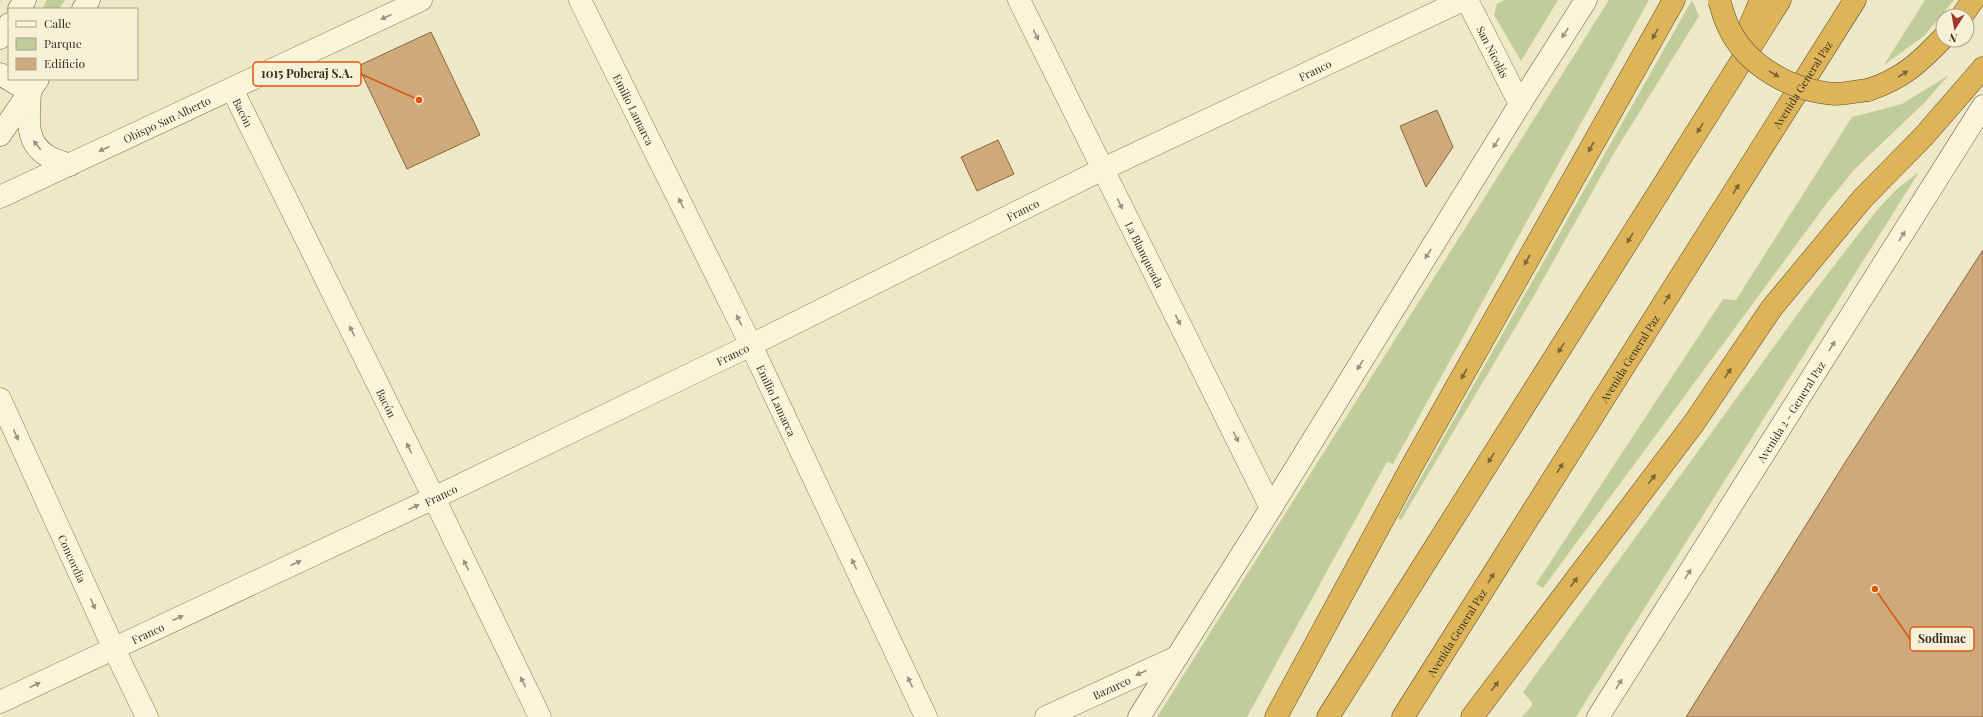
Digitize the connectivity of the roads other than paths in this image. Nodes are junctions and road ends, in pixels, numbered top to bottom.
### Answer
1 (421, 0) edge
2 (580, 0) edge
3 (1019, 0) edge
4 (1463, 0) edge
5 (1468, 0) edge
6 (1586, 0) edge
7 (1674, 0) edge
8 (1719, 0) edge
9 (1761, 0) edge
10 (1780, 0) edge
11 (1856, 0) edge
12 (8, 26) edge
13 (0, 38) edge
14 (1935, 46) edge
15 (1983, 68) edge
16 (17, 80) edge
17 (34, 86) edge
18 (232, 89) junction
19 (1716, 103) junction
20 (1520, 104) junction
21 (1983, 106) edge
22 (0, 135) edge
23 (70, 165) junction
24 (1103, 169) junction
25 (0, 197) edge
26 (751, 345) junction
27 (0, 400) edge
28 (434, 498) junction
29 (1272, 508) junction
30 (114, 649) junction
31 (1177, 657) junction
32 (0, 702) edge
33 (147, 717) edge
34 (540, 717) edge
35 (926, 717) edge
36 (1046, 717) edge
37 (1139, 717) edge
38 (1276, 717) edge
39 (1328, 717) edge
40 (1402, 717) edge
41 (1472, 717) edge
42 (1598, 717) edge

1 -> 18 street, Obispo San Alberto
26 -> 2 street, Emilio Lamarca
3 -> 24 street, La Blanqueada
4 - 24 street, Franco
5 - 20 street, San Nicolás
6 -> 20 street
7 -> 38 highway
8 -> 14 highway, bridge
9 - 19 highway
10 - 19 highway
40 -> 11 highway, Avenida General Paz
12 - 13 street
41 -> 15 highway
16 - 17 street
17 - 22 street
23 -> 17 street
18 -> 23 street, Obispo San Alberto
28 -> 18 street, Bacón
19 -> 39 highway
20 -> 29 street
42 -> 21 street, Avenida 2 - General Paz
23 - 25 street, Obispo San Alberto
24 - 26 street, Franco
24 -> 29 street, La Blanqueada
26 - 28 street, Franco
35 -> 26 street, Emilio Lamarca
27 -> 30 street, Concordia
30 -> 28 street, Franco
34 -> 28 street, Bacón
29 - 31 street
32 -> 30 street, Franco
30 - 33 street, Concordia
31 -> 36 street, Bazurco
31 - 37 street

